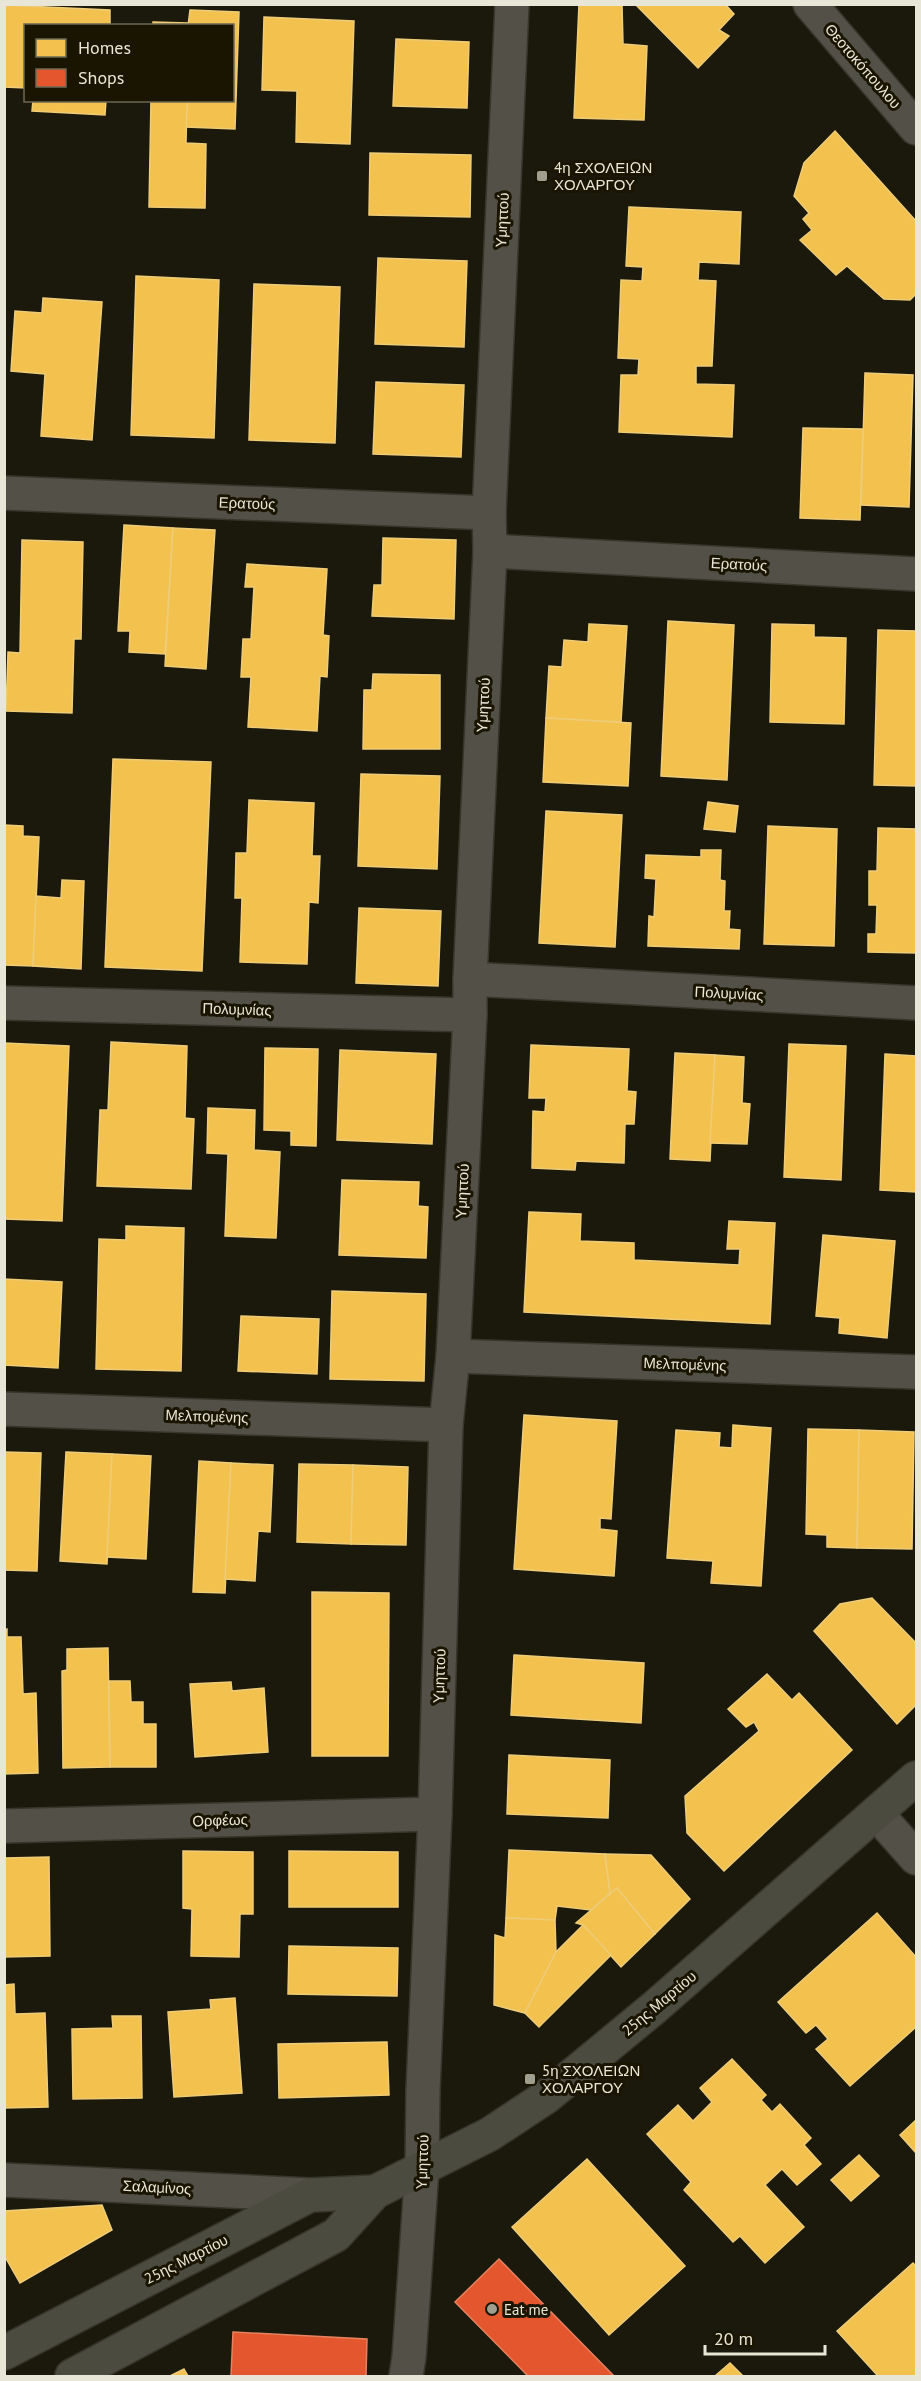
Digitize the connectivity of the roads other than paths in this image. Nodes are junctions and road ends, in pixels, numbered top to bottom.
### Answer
1 (512, 4) edge
2 (810, 4) edge
3 (916, 128) edge
4 (4, 493) edge
5 (489, 513) junction
6 (490, 551) junction
7 (916, 574) edge
8 (470, 980) junction
9 (916, 1002) edge
10 (4, 1003) edge
11 (470, 1015) junction
12 (453, 1356) junction
13 (916, 1372) edge
14 (4, 1409) edge
15 (446, 1425) junction
16 (916, 1778) edge
17 (435, 1814) junction
18 (877, 1814) junction
19 (4, 1827) edge
20 (916, 1858) edge
21 (422, 2169) junction
22 (4, 2180) edge
23 (375, 2192) junction
24 (310, 2195) junction
25 (4, 2352) edge
26 (415, 2370) edge
27 (72, 2376) edge

1 - 5 street, Υμηττού
2 - 3 street, Θεοτοκόπουλου
4 - 5 street, Ερατούς
5 - 6 street, Υμηττού
6 - 7 street, Ερατούς
6 - 8 street, Υμηττού
8 - 9 street, Πολυμνίας
8 - 11 street, Υμηττού
10 - 11 street, Πολυμνίας
11 - 12 street, Υμηττού
12 - 13 street, Μελπομένης
12 - 15 street, Υμηττού
14 - 15 street, Μελπομένης
15 - 17 street, Υμηττού
16 - 18 street, 25ης Μαρτίου
17 - 19 street, Ορφέως
17 - 21 street, Υμηττού
18 - 20 street
18 - 21 street, 25ης Μαρτίου
21 - 23 street, 25ης Μαρτίου
21 - 26 street, Υμηττού
22 - 24 street, Σαλαμίνος
23 - 24 street, 25ης Μαρτίου
23 - 27 street, 25ης Μαρτίου
24 - 25 street, 25ης Μαρτίου

